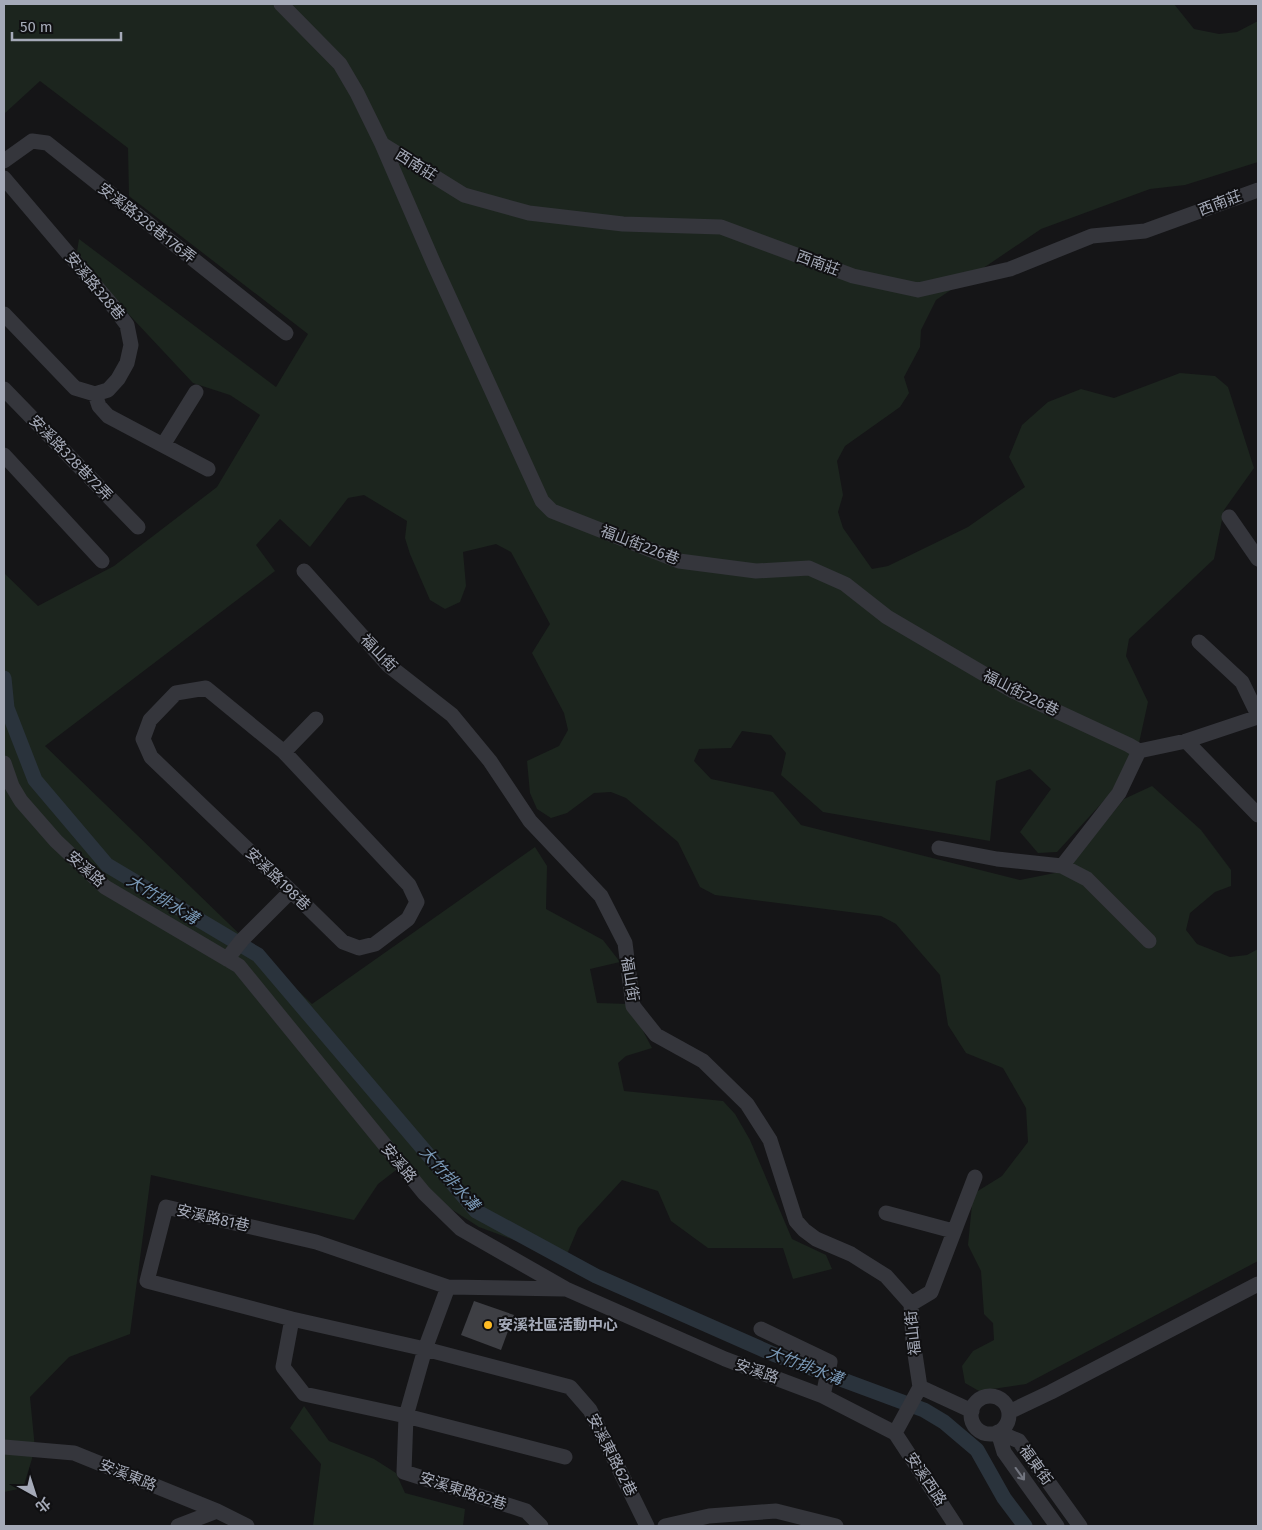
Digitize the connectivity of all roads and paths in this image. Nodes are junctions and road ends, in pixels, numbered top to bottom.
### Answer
1 (281, 4) edge
2 (382, 144) junction
3 (4, 161) edge
4 (4, 178) edge
5 (1258, 190) edge
6 (4, 314) edge
7 (286, 333) dead end
8 (4, 389) edge
9 (196, 392) dead end
10 (95, 394) junction
11 (163, 445) junction
12 (4, 455) edge
13 (208, 469) dead end
14 (1230, 517) dead end
15 (138, 527) dead end
16 (1258, 559) edge
17 (102, 560) dead end
18 (304, 570) dead end
19 (1199, 642) dead end
20 (1258, 716) edge
21 (316, 719) dead end
22 (1186, 741) junction
23 (1139, 751) junction
24 (284, 752) junction
25 (4, 763) edge
26 (1258, 815) edge
27 (939, 848) dead end
28 (1062, 866) junction
29 (292, 890) junction
30 (1149, 941) dead end
31 (230, 956) junction
32 (975, 1177) dead end
33 (886, 1213) dead end
34 (953, 1231) junction
35 (1258, 1284) edge
36 (448, 1288) junction
37 (566, 1289) junction
38 (911, 1304) junction
39 (292, 1319) junction
40 (761, 1329) dead end
41 (425, 1349) junction
42 (570, 1387) joint
43 (920, 1388) junction
44 (824, 1392) junction
45 (972, 1411) junction
46 (1009, 1412) junction
47 (406, 1416) junction
48 (998, 1432) junction
49 (895, 1433) junction
50 (4, 1446) edge
51 (566, 1457) dead end
52 (217, 1511) junction
53 (178, 1526) edge
54 (247, 1526) edge
55 (541, 1526) edge
56 (647, 1526) edge
57 (664, 1526) edge
58 (836, 1526) edge
59 (956, 1526) edge
60 (1057, 1526) edge
61 (1080, 1526) edge

1 - 2 street, 福山街226巷
2 - 5 street, 西南莊
2 - 23 street, 福山街226巷
3 - 7 street, 安溪路328巷176弄
4 - 10 street, 安溪路328巷
6 - 10 street
8 - 15 street, 安溪路328巷72弄
9 - 11 street
10 - 11 street
11 - 13 street
12 - 17 street
14 - 16 street
18 - 38 street, 福山街
19 - 20 street
20 - 22 street
21 - 24 street
22 - 23 street
22 - 26 street
23 - 28 street
24 - 29 street, 安溪路198巷
24 - 29 street, 安溪路198巷
25 - 31 street, 安溪路
27 - 28 street
28 - 30 street
29 - 31 street
31 - 37 street, 安溪路
32 - 34 street
33 - 34 street
34 - 38 street
35 - 46 street
36 - 37 street, 安溪路81巷
36 - 39 street, 安溪路81巷
36 - 41 street
37 - 44 street, 安溪路
38 - 43 street, 福山街
39 - 41 street, 安溪路81巷
39 - 47 street
40 - 44 street
41 - 42 street, 安溪路81巷
41 - 47 street
42 - 56 street, 安溪東路62巷
43 - 45 street
43 - 49 street
44 - 49 street, 安溪路
45 - 46 street
45 - 48 street
46 - 48 street
47 - 51 street
47 - 55 street, 安溪東路82巷
48 -> 60 street, 福東街
48 - 61 street, 福東街
49 - 59 street, 安溪西路
50 - 52 street, 安溪東路
52 - 53 street
52 - 54 street, 安溪東路
57 - 58 street

